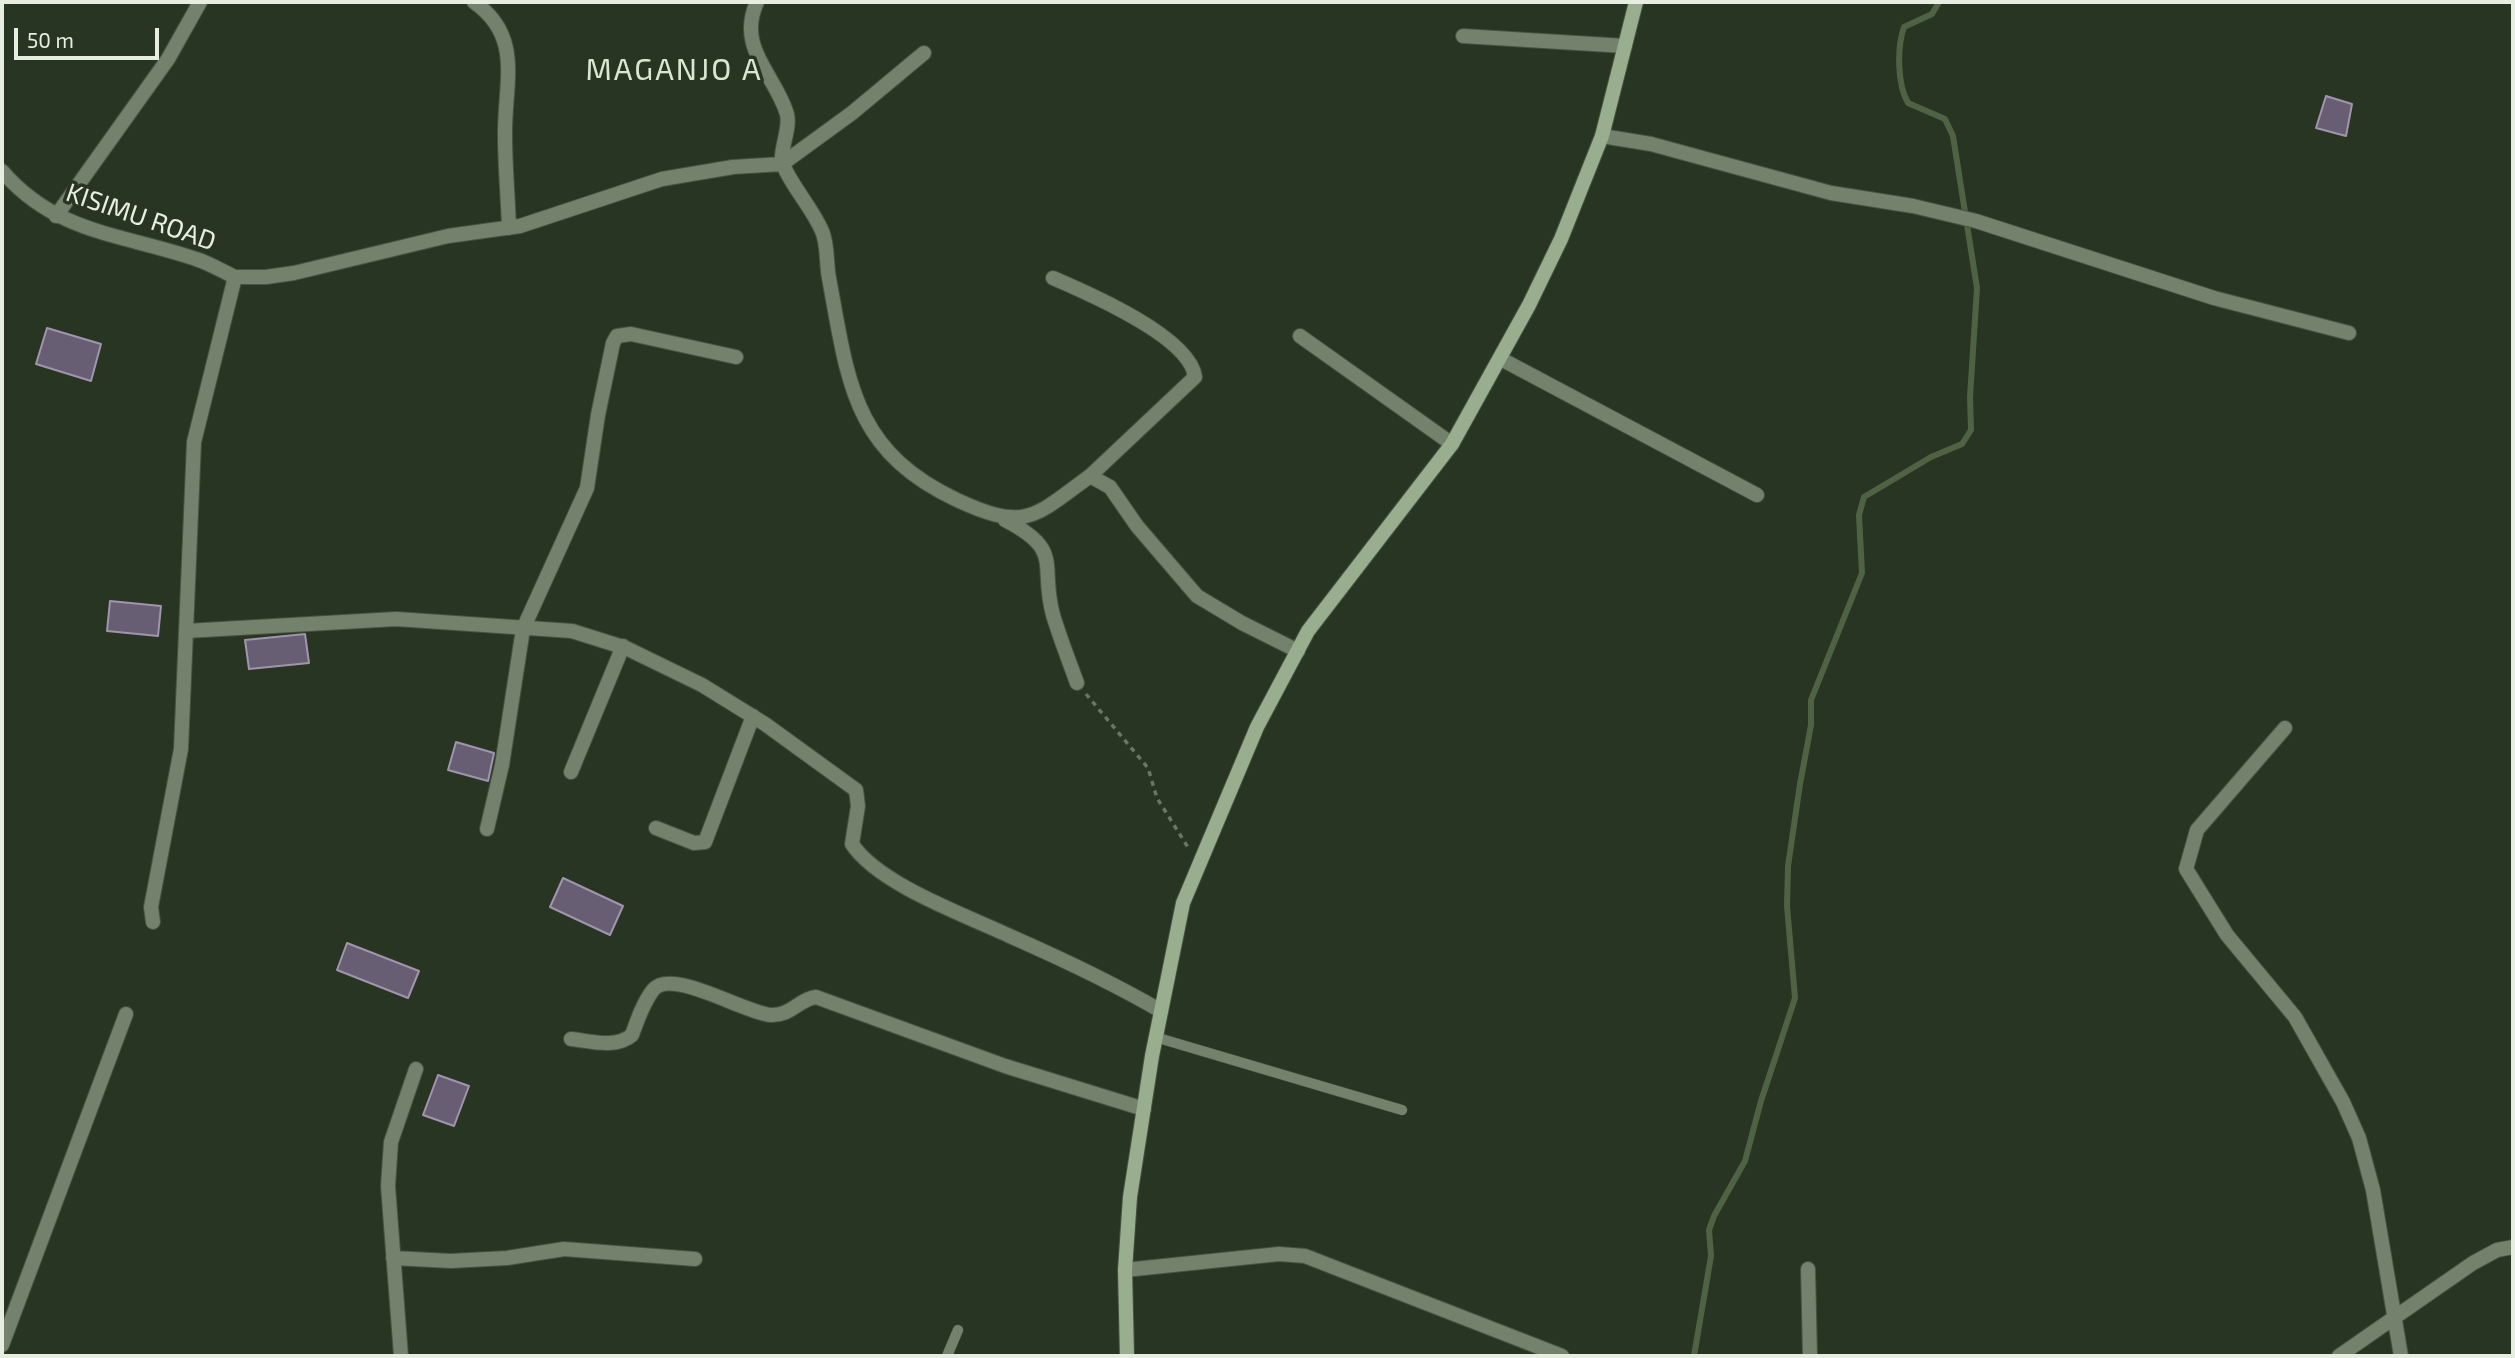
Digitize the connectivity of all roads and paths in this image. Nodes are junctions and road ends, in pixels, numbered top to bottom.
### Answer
1 (200, 2) edge
2 (474, 2) edge
3 (757, 2) edge
4 (1636, 2) edge
5 (1463, 36) dead end
6 (1625, 46) junction
7 (924, 53) dead end
8 (1602, 136) junction
9 (782, 164) junction
10 (2, 172) edge
11 (56, 216) junction
12 (509, 228) junction
13 (235, 276) junction
14 (1053, 278) dead end
15 (2349, 333) dead end
16 (1300, 336) dead end
17 (736, 357) dead end
18 (1501, 359) junction
19 (1452, 444) junction
20 (1090, 476) junction
21 (1757, 495) dead end
22 (995, 514) junction
23 (523, 629) junction
24 (186, 631) junction
25 (623, 646) junction
26 (1298, 651) junction
27 (1077, 683) joint
28 (753, 716) junction
29 (2285, 728) dead end
30 (571, 772) dead end
31 (656, 828) dead end
32 (487, 829) dead end
33 (1199, 866) junction
34 (153, 922) dead end
35 (1161, 1011) junction
36 (126, 1013) dead end
37 (1155, 1037) junction
38 (571, 1039) dead end
39 (416, 1069) dead end
40 (1144, 1109) junction
41 (1402, 1110) dead end
42 (2513, 1247) edge
43 (393, 1258) junction
44 (695, 1259) dead end
45 (1808, 1269) dead end
46 (1125, 1270) junction
47 (2394, 1320) junction
48 (957, 1331) dead end
49 (2, 1345) edge
50 (401, 1356) edge
51 (947, 1356) edge
52 (1127, 1356) edge
53 (1562, 1356) edge
54 (1810, 1356) edge
55 (2339, 1356) edge
56 (2401, 1356) edge

1 - 11 street
2 - 12 street
3 - 9 street
4 - 6 street
5 - 6 street
6 - 8 street
7 - 9 street
8 - 15 street
8 - 18 street
9 - 12 street
9 - 22 street
10 - 11 street, KISIMU ROAD
11 - 13 street, KISIMU ROAD
12 - 13 street
13 - 24 street
14 - 20 street
16 - 19 street
17 - 23 street
18 - 19 street
18 - 21 street
19 - 26 street
20 - 22 street
20 - 26 street
22 - 27 street
23 - 24 street
23 - 25 street
23 - 32 street
24 - 34 street
25 - 28 street
25 - 30 street
26 - 33 street
27 - 33 path
28 - 31 street
28 - 35 street
29 - 47 street
33 - 35 street
35 - 37 street
36 - 49 street
37 - 40 street
37 - 41 lane
38 - 40 street
39 - 43 street
40 - 46 street
42 - 47 street
43 - 44 street
43 - 50 street
45 - 54 street
46 - 52 street
46 - 53 street
47 - 55 street
47 - 56 street
48 - 51 lane

